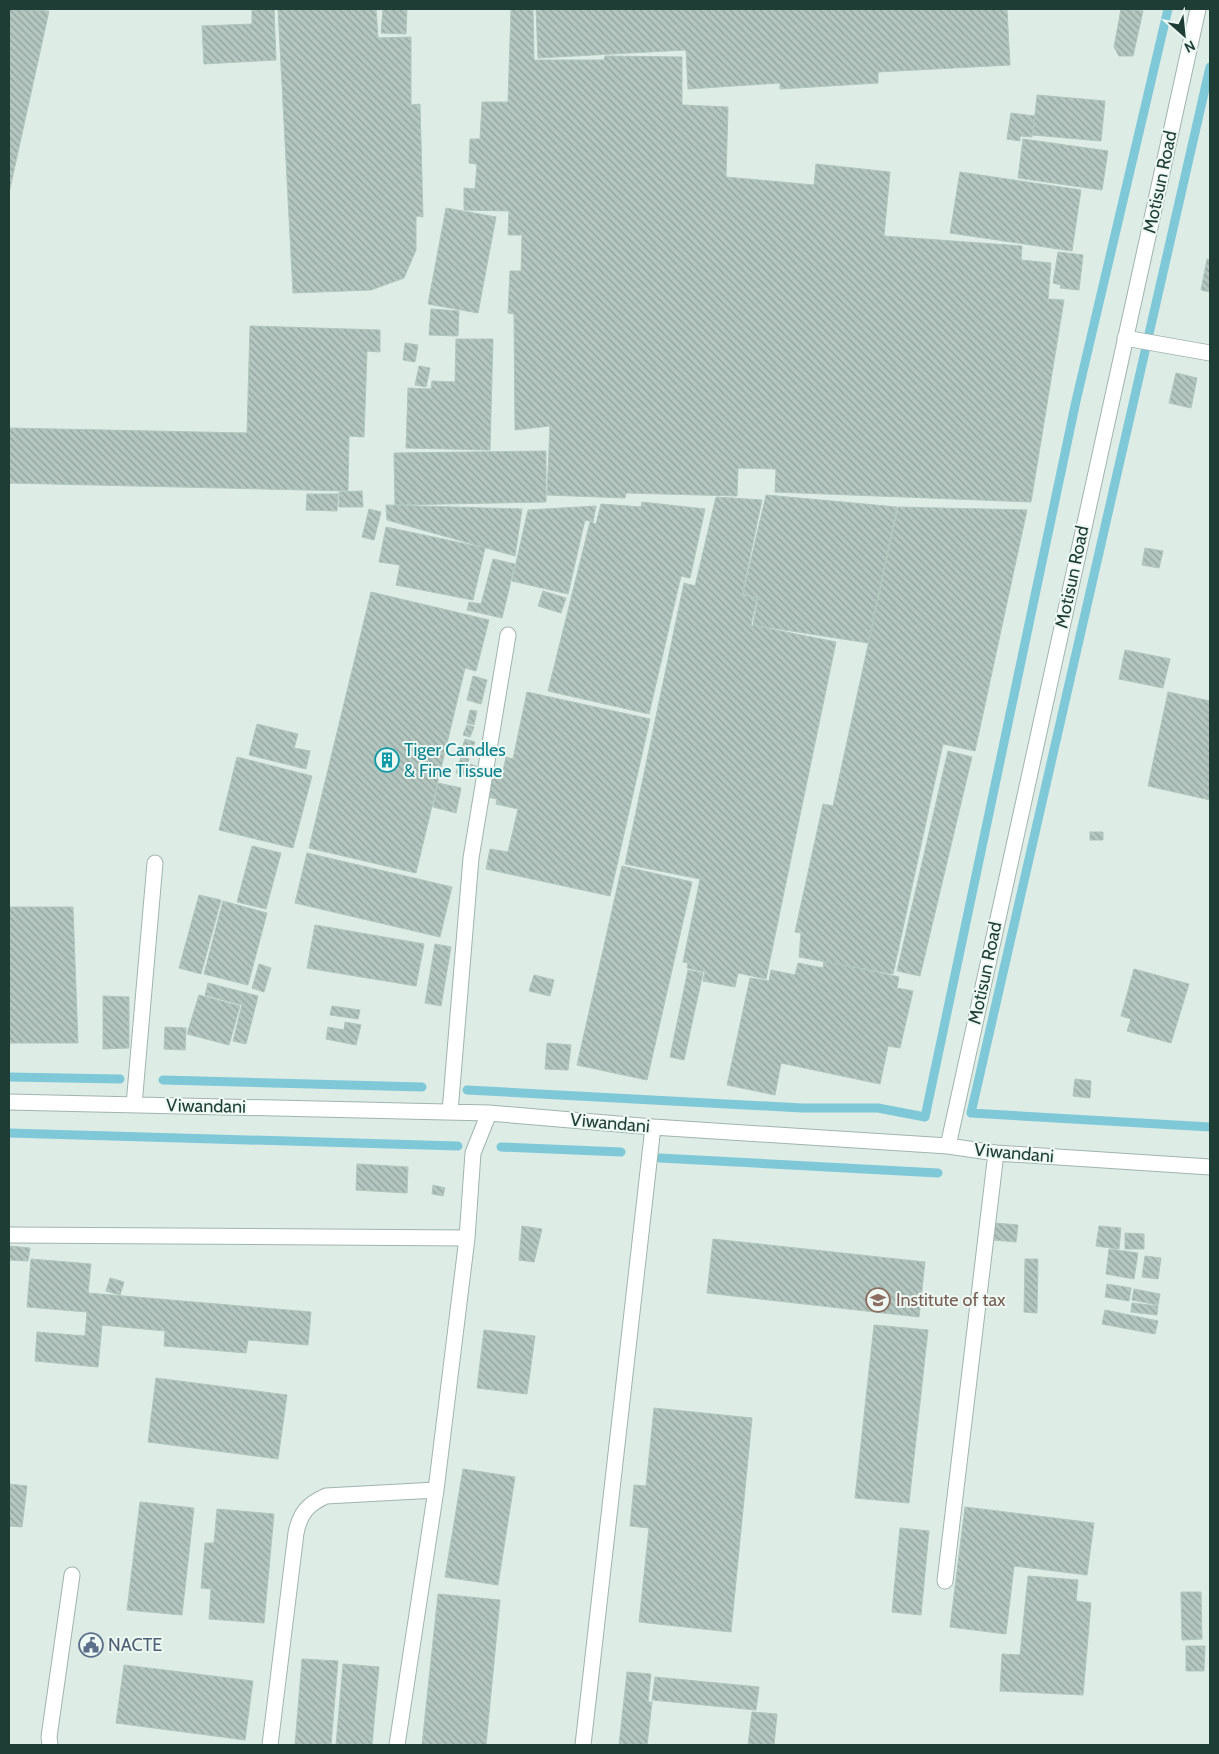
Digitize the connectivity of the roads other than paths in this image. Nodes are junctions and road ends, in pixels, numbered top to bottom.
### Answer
1 (1198, 9) edge
2 (1125, 338) junction
3 (1210, 353) edge
4 (508, 635) dead end
5 (155, 863) dead end
6 (9, 1102) edge
7 (134, 1105) junction
8 (450, 1112) junction
9 (489, 1112) junction
10 (653, 1127) junction
11 (948, 1146) junction
12 (996, 1153) junction
13 (1210, 1167) edge
14 (9, 1235) edge
15 (467, 1238) junction
16 (436, 1490) junction
17 (72, 1576) dead end
18 (945, 1581) dead end
19 (50, 1745) edge
20 (270, 1745) edge
21 (397, 1745) edge
22 (583, 1745) edge

1 - 2 street, Motisun Road
2 - 3 street
2 - 11 street, Motisun Road
4 - 8 street
5 - 7 street
6 - 7 street, Viwandani
7 - 8 street, Viwandani
8 - 9 street, Viwandani
9 - 10 street, Viwandani
9 - 15 street
10 - 11 street, Viwandani
10 - 22 street
11 - 12 street, Viwandani
12 - 13 street, Viwandani
12 - 18 street
14 - 15 street
15 - 16 street
16 - 20 street
16 - 21 street
17 - 19 street

